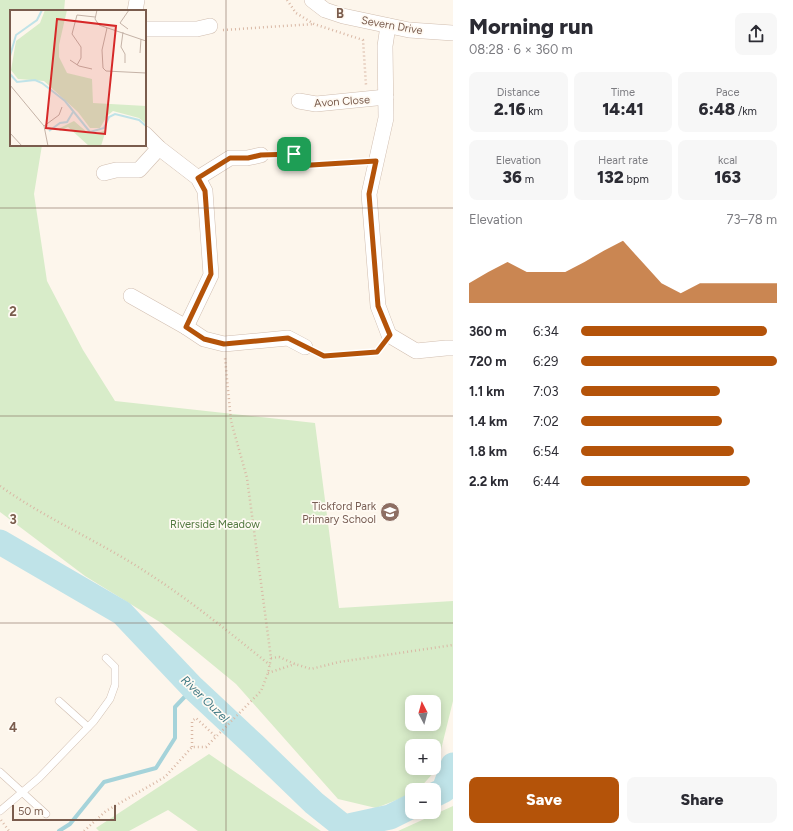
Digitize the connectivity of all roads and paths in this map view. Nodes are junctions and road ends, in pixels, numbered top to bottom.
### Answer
1 (137, 0) edge
2 (287, 0) edge
3 (312, 0) edge
4 (135, 10) edge
5 (314, 24) junction
6 (210, 26) joint
7 (388, 26) junction
8 (146, 29) edge
9 (453, 33) edge
10 (386, 97) junction
11 (367, 100) junction
12 (299, 101) dead end
13 (146, 135) edge
14 (159, 148) junction
15 (261, 155) joint
16 (376, 161) junction
17 (104, 173) dead end
18 (198, 178) junction
19 (131, 296) dead end
20 (186, 327) junction
21 (390, 335) junction
22 (224, 344) junction
23 (305, 347) joint
24 (453, 348) edge
25 (0, 486) edge
26 (453, 645) edge
27 (106, 658) dead end
28 (271, 658) junction
29 (295, 664) junction
30 (270, 665) junction
31 (268, 672) junction
32 (59, 701) dead end
33 (88, 728) junction
34 (216, 737) junction
35 (192, 747) junction
36 (0, 772) edge
37 (21, 792) junction
38 (0, 811) edge
39 (46, 814) dead end
40 (0, 819) edge
41 (9, 831) edge
42 (84, 831) edge

1 - 4 street
2 - 5 path
3 - 7 street, Severn Drive
5 - 6 path
5 - 11 path
6 - 8 street
7 - 9 street, Severn Drive
7 - 10 street, Avon Close
10 - 11 street, Avon Close
10 - 16 street, Avon Close
11 - 12 street, Avon Close
13 - 14 street
14 - 17 street
14 - 18 street
15 - 16 path
15 - 18 street
16 - 21 street, Avon Close
18 - 20 street
19 - 20 street
20 - 22 street
21 - 23 path
21 - 24 street
22 - 23 street
22 - 28 path
25 - 30 path
26 - 29 path
27 - 33 lane
28 - 29 path
28 - 30 path
29 - 31 path
30 - 31 path
31 - 34 path
32 - 33 lane
33 - 37 lane
34 - 35 path
34 - 35 path
35 - 42 path
36 - 37 lane
37 - 38 lane
37 - 39 lane
40 - 41 path

